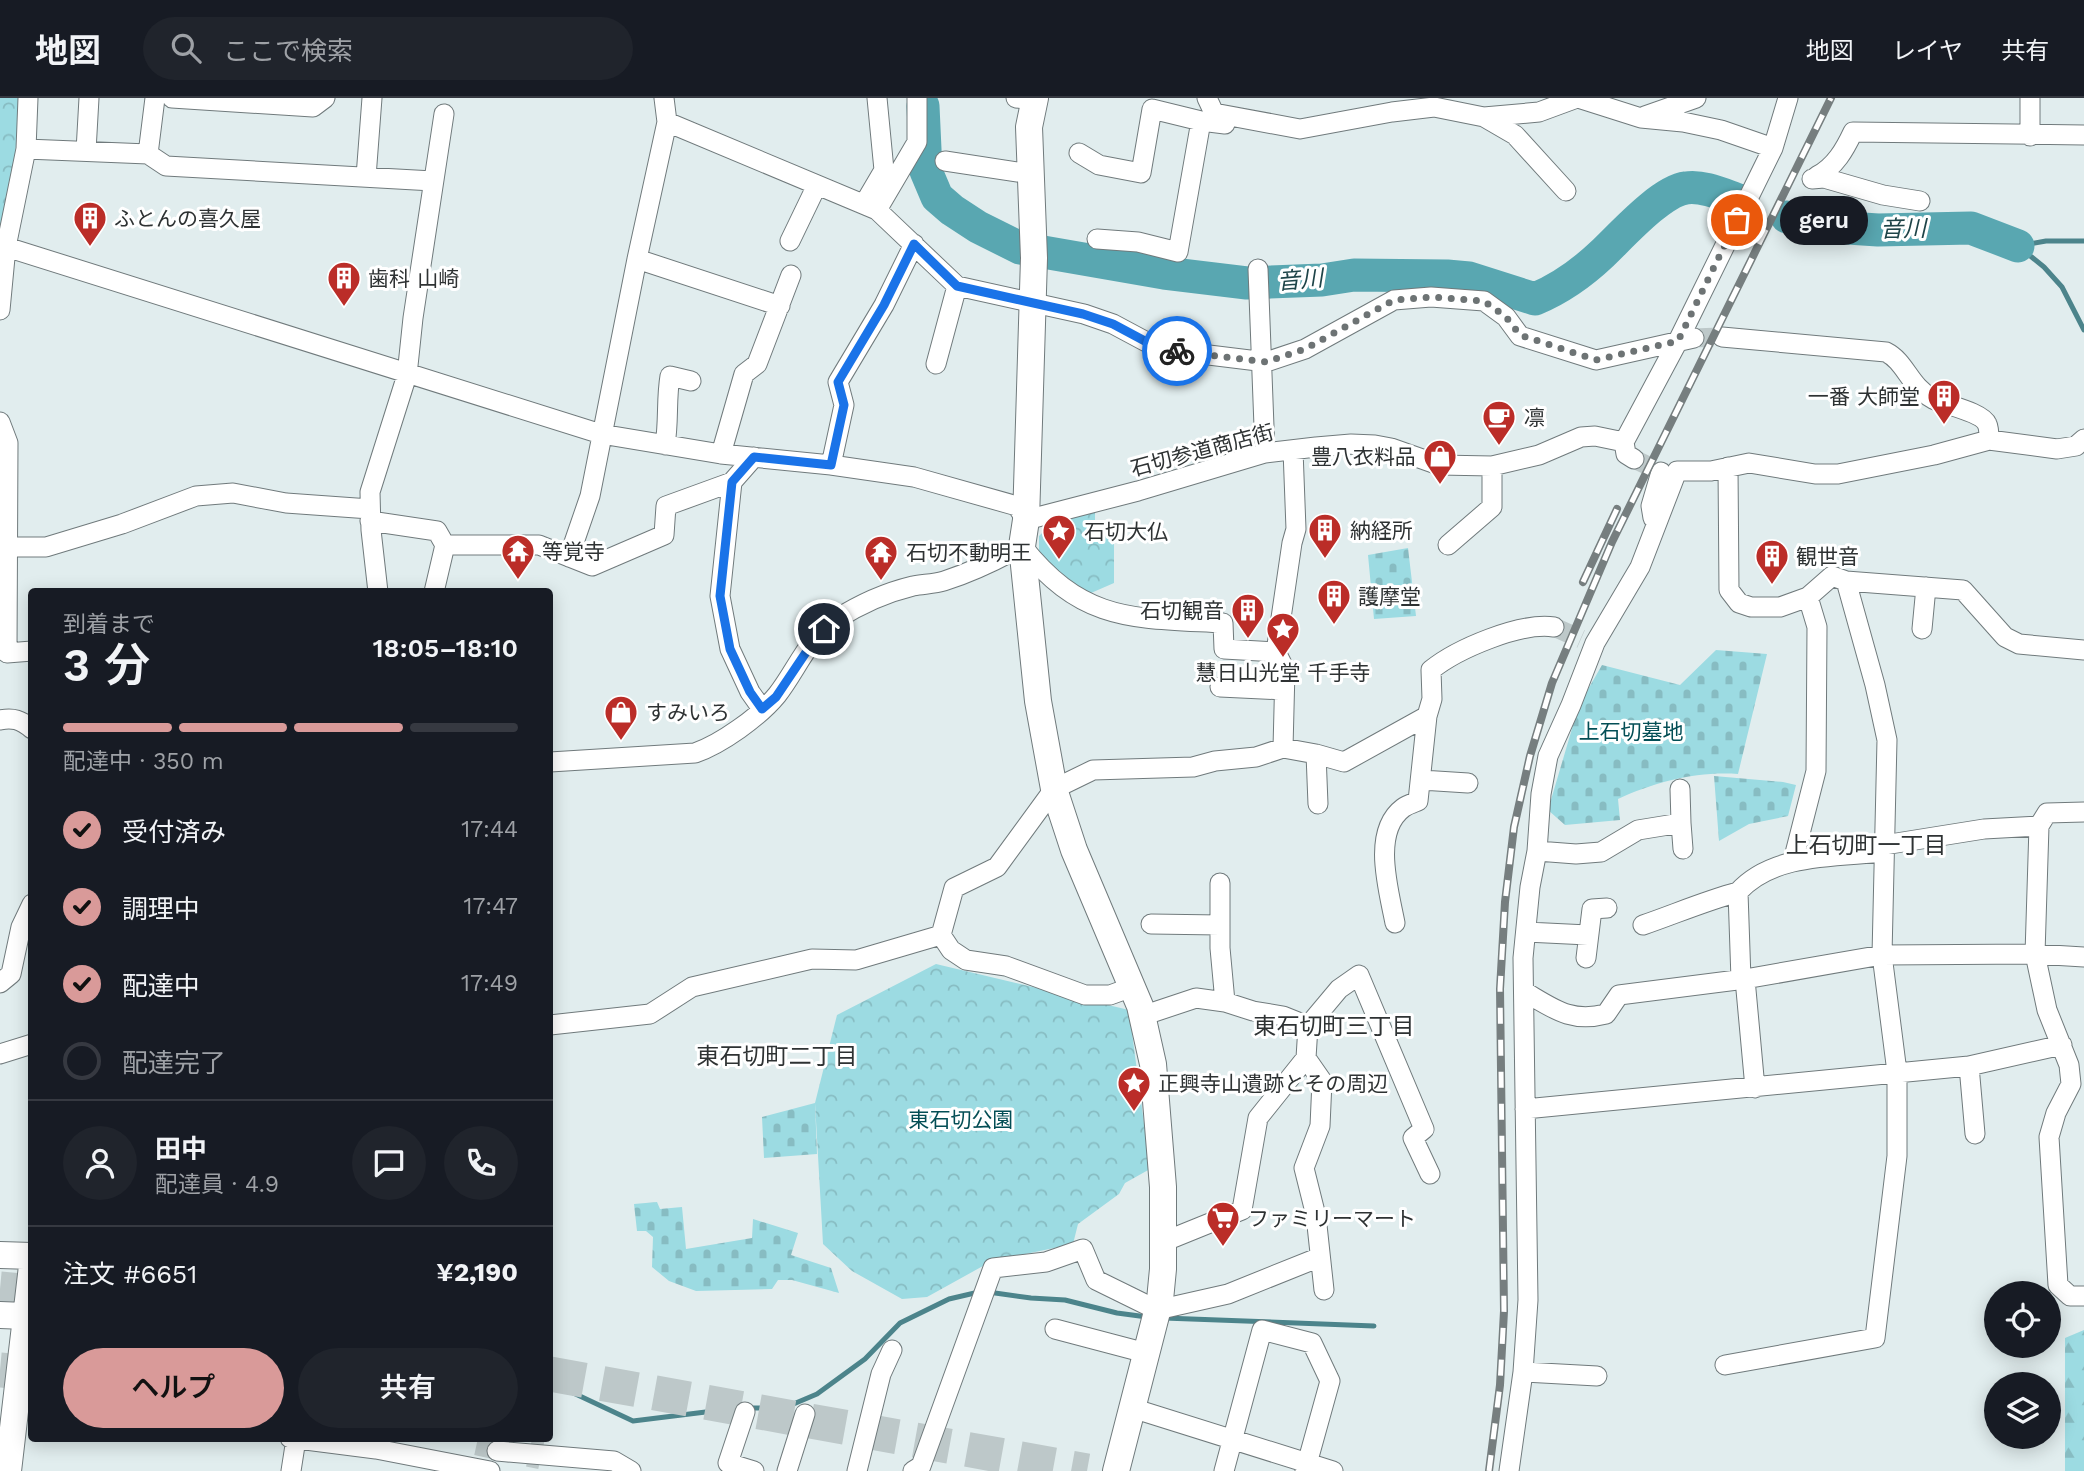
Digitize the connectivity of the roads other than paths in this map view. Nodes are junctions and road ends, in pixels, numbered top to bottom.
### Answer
1 (28, 98) edge
2 (89, 98) edge
3 (155, 98) edge
4 (172, 98) edge
5 (326, 98) edge
6 (372, 98) edge
7 (664, 98) edge
8 (877, 98) edge
9 (917, 98) edge
10 (1207, 98) edge
11 (1578, 98) edge
12 (1696, 98) edge
13 (1788, 98) edge
14 (2030, 98) edge
15 (1029, 99) edge
16 (1393, 105) edge
17 (444, 114) dead end
18 (1227, 115) junction
19 (1484, 117) junction
20 (1641, 118) junction
21 (1201, 121) junction
22 (667, 122) junction
23 (2084, 135) edge
24 (2030, 136) junction
25 (1773, 148) junction
26 (26, 149) junction
27 (86, 151) junction
28 (1079, 153) dead end
29 (148, 154) junction
30 (946, 161) dead end
31 (1031, 174) junction
32 (366, 177) junction
33 (433, 181) junction
34 (817, 185) junction
35 (1566, 191) dead end
36 (1920, 201) dead end
37 (871, 207) junction
38 (1097, 239) dead end
39 (790, 242) dead end
40 (914, 244) junction
41 (3, 246) edge
42 (637, 259) junction
43 (1258, 269) dead end
44 (791, 275) dead end
45 (957, 286) junction
46 (1033, 303) junction
47 (780, 306) junction
48 (0, 310) edge
49 (1722, 337) tunnel mouth
50 (1686, 340) junction
51 (1261, 362) junction
52 (936, 364) dead end
53 (407, 375) junction
54 (691, 381) dead end
55 (0, 422) edge
56 (601, 435) junction
57 (2084, 439) edge
58 (1989, 440) junction
59 (1625, 442) junction
60 (665, 445) junction
61 (1293, 450) junction
62 (1265, 453) junction
63 (721, 454) junction
64 (754, 457) junction
65 (1634, 459) tunnel mouth
66 (831, 465) junction
67 (1492, 466) junction
68 (1728, 467) junction
69 (1661, 472) dead end
70 (732, 482) junction
71 (370, 515) junction
72 (1026, 520) junction
73 (1655, 533) junction
74 (445, 545) junction
75 (1448, 545) dead end
76 (1022, 546) junction
77 (8, 547) junction
78 (569, 557) junction
79 (1846, 581) junction
80 (1926, 587) junction
81 (378, 588) edge
82 (436, 588) edge
83 (1808, 597) junction
84 (1554, 627) tunnel mouth
85 (1922, 629) dead end
86 (28, 650) edge
87 (2084, 650) edge
88 (1276, 652) junction
89 (1220, 687) dead end
90 (1284, 690) junction
91 (762, 709) junction
92 (1427, 716) junction
93 (0, 720) edge
94 (28, 725) edge
95 (1283, 748) junction
96 (1316, 754) junction
97 (553, 762) edge
98 (1421, 780) junction
99 (1468, 783) dead end
100 (1054, 789) junction
101 (1680, 789) dead end
102 (1318, 804) dead end
103 (2084, 812) edge
104 (1681, 823) junction
105 (2039, 826) junction
106 (1884, 848) junction
107 (1683, 849) dead end
108 (1537, 851) junction
109 (1793, 861) junction
110 (1220, 883) dead end
111 (1738, 892) junction
112 (1607, 908) dead end
113 (28, 912) edge
114 (1395, 923) dead end
115 (1151, 924) dead end
116 (1220, 925) junction
117 (1643, 925) dead end
118 (1526, 932) junction
119 (941, 935) junction
120 (1588, 935) junction
121 (2035, 954) junction
122 (1882, 955) junction
123 (2084, 957) edge
124 (1586, 958) dead end
125 (1743, 979) junction
126 (0, 983) edge
127 (1132, 987) junction
128 (1525, 992) junction
129 (1225, 1002) junction
130 (1142, 1016) junction
131 (553, 1025) edge
132 (1308, 1026) junction
133 (28, 1045) edge
134 (2062, 1045) junction
135 (0, 1054) edge
136 (1306, 1058) junction
137 (1969, 1066) junction
138 (1898, 1072) junction
139 (1755, 1088) junction
140 (1525, 1109) junction
141 (1975, 1134) dead end
142 (1430, 1174) dead end
143 (1163, 1242) junction
144 (0, 1255) edge
145 (28, 1256) edge
146 (1320, 1257) junction
147 (28, 1276) edge
148 (1324, 1290) dead end
149 (2084, 1296) edge
150 (1157, 1310) junction
151 (12, 1316) edge
152 (1055, 1329) dead end
153 (892, 1350) dead end
154 (1146, 1353) junction
155 (1725, 1365) dead end
156 (1523, 1372) junction
157 (1597, 1376) dead end
158 (23, 1405) edge
159 (1132, 1408) junction
160 (745, 1412) dead end
161 (805, 1414) dead end
162 (1231, 1439) junction
163 (296, 1442) edge
164 (318, 1442) edge
165 (495, 1458) edge
166 (578, 1465) edge
167 (1307, 1467) edge
168 (8, 1471) edge
169 (291, 1471) edge
170 (631, 1471) edge
171 (754, 1471) edge
172 (787, 1471) edge
173 (857, 1471) edge
174 (913, 1471) edge
175 (1116, 1471) edge
176 (1224, 1471) edge
177 (1333, 1471) edge
178 (1509, 1471) edge

1 - 26 street
2 - 27 street
3 - 29 street
4 - 5 street
6 - 32 street
7 - 22 street
8 - 37 street
9 - 37 street
10 - 18 street
11 - 19 street
11 - 20 street
12 - 20 street
13 - 25 street
14 - 24 street
15 - 31 street
16 - 18 street
16 - 19 street
17 - 33 street
18 - 21 street
19 - 35 street
20 - 25 street
21 - 28 street
21 - 38 street
22 - 34 street
22 - 42 street
23 - 24 street
24 - 36 street
25 - 50 street
26 - 27 street
26 - 41 street
27 - 29 street
29 - 32 street
30 - 31 street
31 - 46 street
32 - 33 street
33 - 53 street
34 - 37 street
34 - 39 street
37 - 40 street
40 - 45 street
40 - 66 street
41 - 48 street
41 - 53 street
42 - 47 street
42 - 56 street
43 - 51 street
44 - 47 street
45 - 46 street
45 - 52 street
46 - 51 street
46 - 72 street
47 - 63 street
49 - 58 street
50 - 51 street
50 - 59 street
51 - 62 street
53 - 56 street
53 - 71 street
54 - 60 street
55 - 77 street
56 - 60 street
56 - 78 street
57 - 58 street
58 - 68 street
59 - 65 street
59 - 67 street, 石切参道商店街
60 - 63 street
61 - 62 street, 石切参道商店街
61 - 67 street, 石切参道商店街
61 - 88 street
62 - 72 street, 石切参道商店街
63 - 64 street
64 - 66 street
64 - 70 street
66 - 72 street
67 - 75 street
68 - 73 street
68 - 83 street
69 - 73 street
70 - 78 street
70 - 91 street
71 - 74 street
71 - 77 street
71 - 81 street
72 - 76 street
73 - 108 street
74 - 78 street
74 - 82 street
76 - 88 street
76 - 91 street
76 - 100 street
77 - 86 street
79 - 80 street
79 - 83 street
79 - 106 street
80 - 85 street
80 - 87 street
83 - 109 street
84 - 92 street
88 - 90 street
89 - 90 street
90 - 95 street
91 - 97 street
92 - 96 street
92 - 98 street
93 - 94 street
95 - 96 street
95 - 100 street
96 - 102 street
98 - 99 street
98 - 114 street
100 - 119 street
100 - 127 street
101 - 104 street
103 - 105 street
104 - 107 street
104 - 108 street
105 - 106 street
105 - 121 street
106 - 109 street
106 - 122 street
108 - 118 street
109 - 111 street
110 - 116 street
111 - 117 street
111 - 125 street
112 - 120 street
113 - 126 street
115 - 116 street
116 - 129 street
118 - 120 street
118 - 128 street
119 - 127 street
119 - 131 street
120 - 124 street
121 - 122 street
121 - 123 street
121 - 134 street
122 - 125 street
122 - 138 street
125 - 128 street
125 - 139 street
127 - 130 street
128 - 140 street
129 - 130 street
129 - 132 street
130 - 143 street
132 - 136 street
132 - 142 street
133 - 135 street
134 - 137 street
134 - 149 street
136 - 143 street
136 - 146 street
137 - 138 street
137 - 141 street
138 - 139 street
138 - 155 street
139 - 140 street
140 - 156 street
143 - 150 street
144 - 145 street
146 - 148 street
146 - 150 street
147 - 151 street
150 - 154 street
150 - 174 street
151 - 158 street
152 - 154 street
153 - 173 street
154 - 159 street
156 - 157 street
156 - 178 street
158 - 168 street
159 - 162 street
159 - 175 street
160 - 171 street
161 - 172 street
162 - 167 street
162 - 167 street
162 - 176 street
163 - 169 street
164 - 165 street
165 - 166 street
166 - 170 street
167 - 177 street

